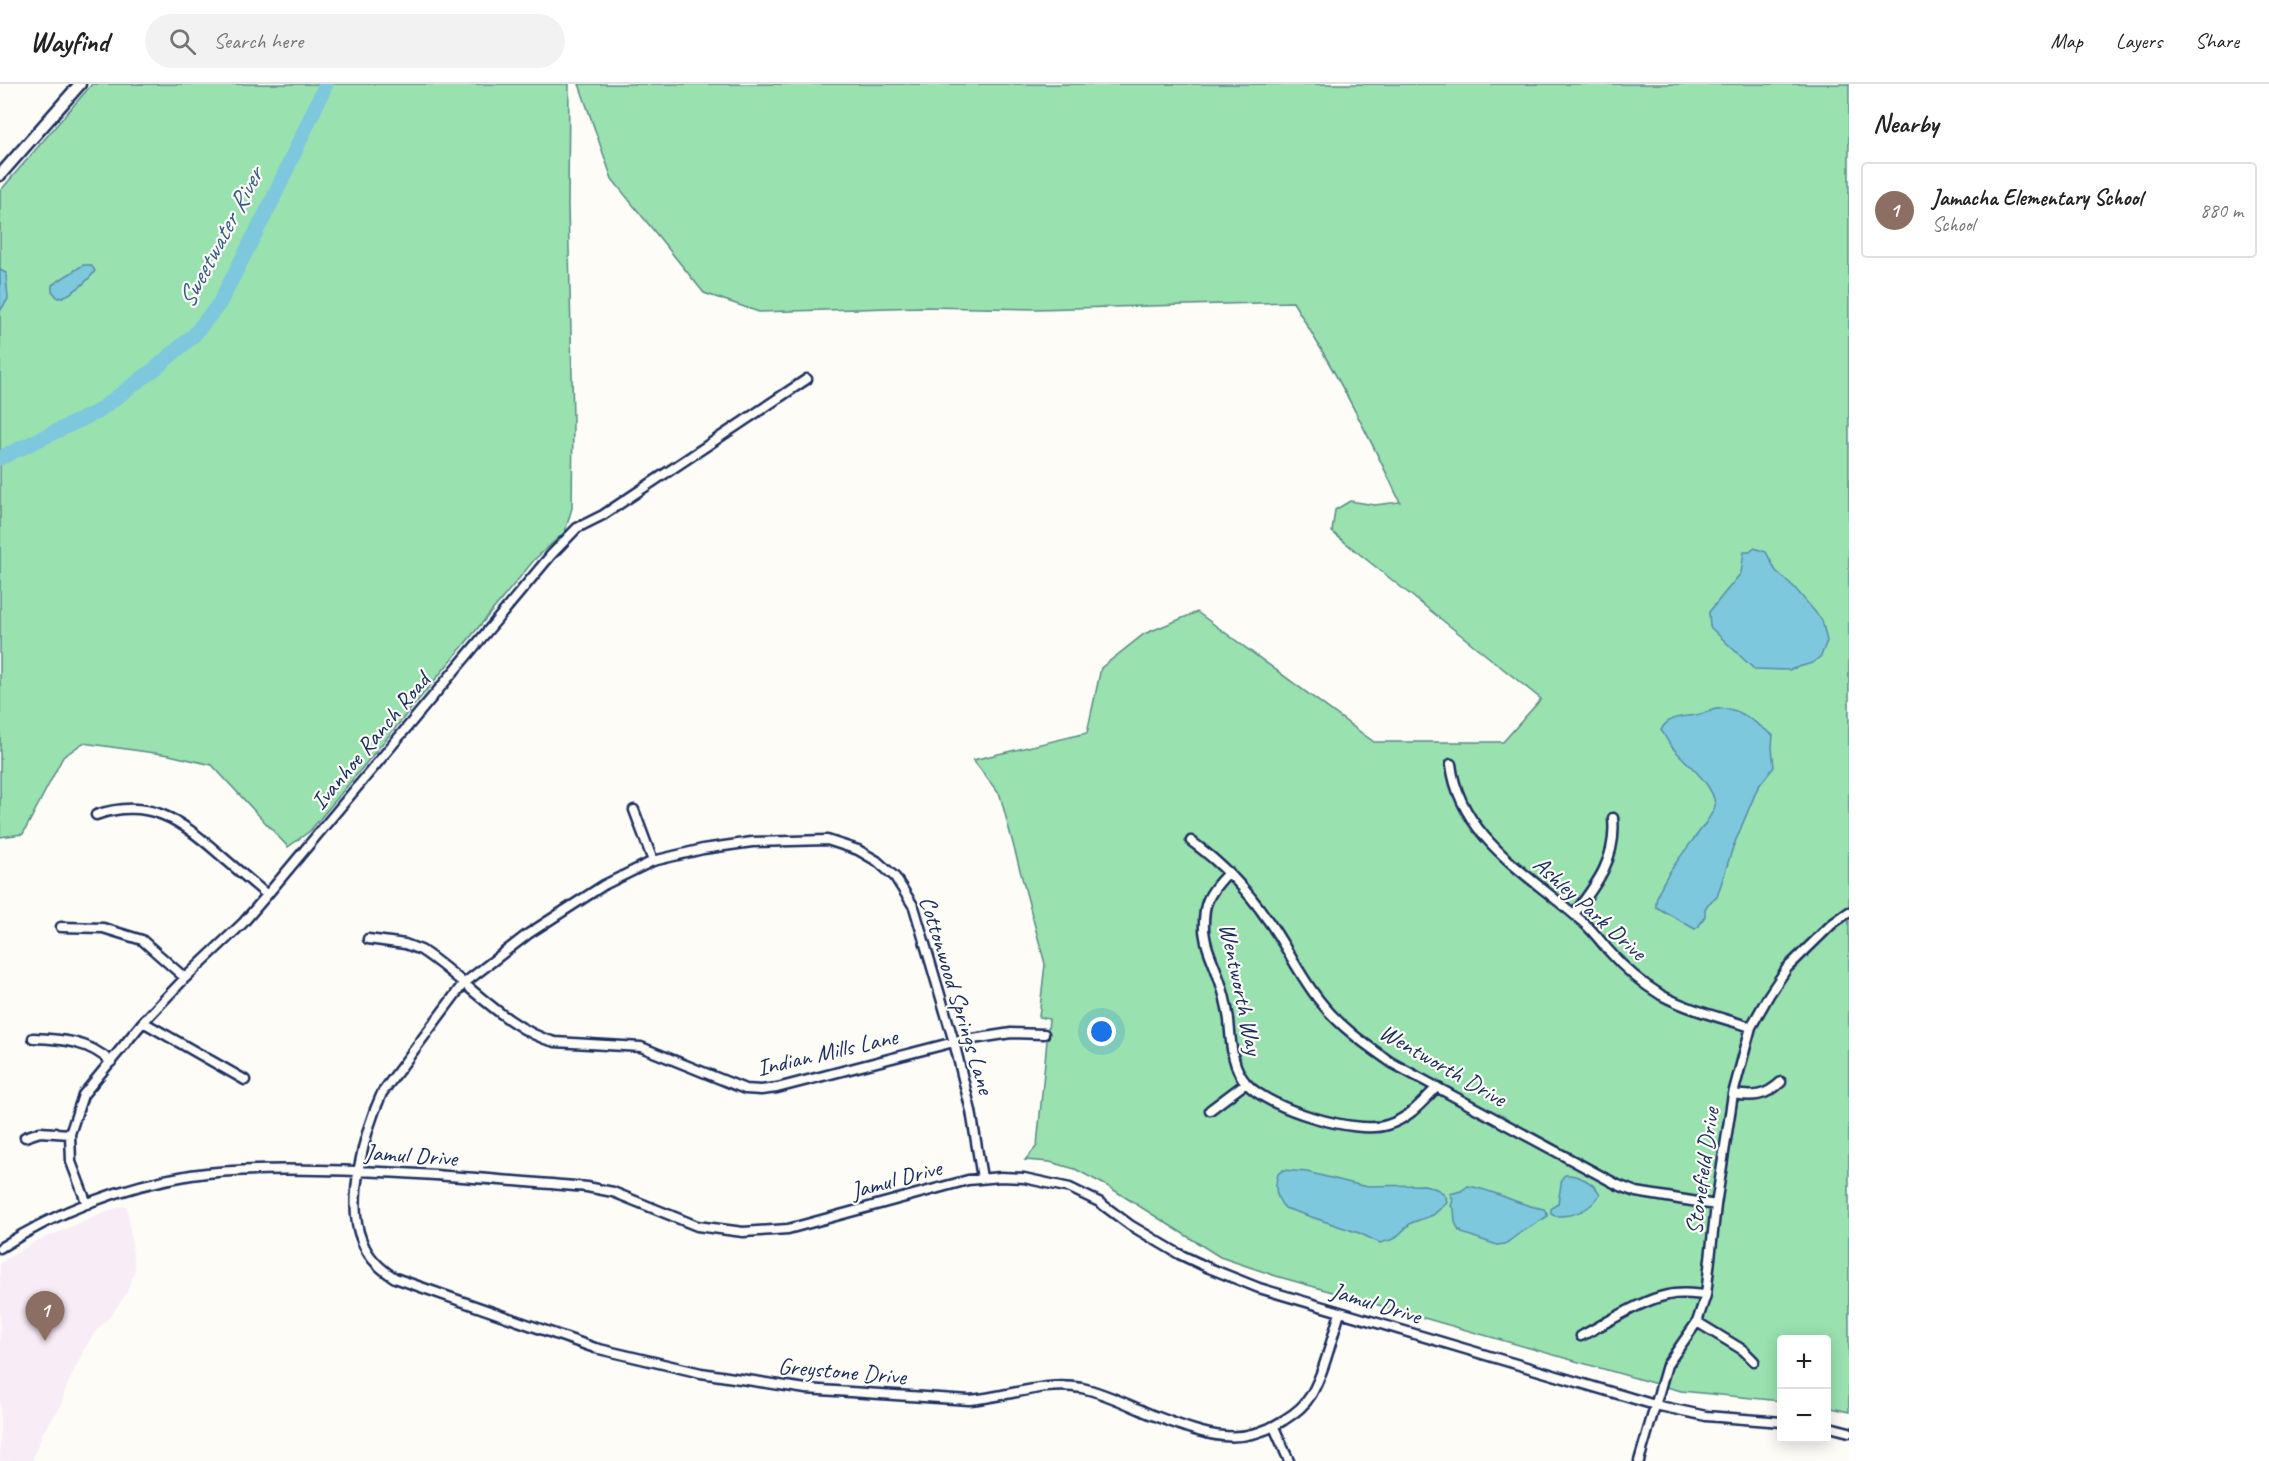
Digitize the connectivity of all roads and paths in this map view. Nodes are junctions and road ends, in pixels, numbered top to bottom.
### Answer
1 (80, 84) edge
2 (0, 176) edge
3 (807, 379) dead end
4 (1451, 764) dead end
5 (634, 810) dead end
6 (96, 815) dead end
7 (1613, 818) dead end
8 (1191, 841) dead end
9 (653, 861) junction
10 (1229, 872) junction
11 (267, 895) junction
12 (1849, 912) edge
13 (1574, 914) junction
14 (61, 927) dead end
15 (368, 939) dead end
16 (185, 978) junction
17 (463, 984) junction
18 (144, 1022) junction
19 (1752, 1027) junction
20 (1044, 1034) dead end
21 (33, 1038) dead end
22 (954, 1042) junction
23 (111, 1062) junction
24 (245, 1080) dead end
25 (1781, 1082) dead end
26 (1246, 1083) junction
27 (1437, 1087) junction
28 (1733, 1094) junction
29 (1210, 1110) dead end
30 (70, 1134) junction
31 (25, 1137) dead end
32 (359, 1171) junction
33 (982, 1178) junction
34 (87, 1204) junction
35 (1716, 1204) junction
36 (0, 1248) edge
37 (1706, 1295) junction
38 (1340, 1313) junction
39 (1697, 1322) junction
40 (1581, 1335) dead end
41 (1754, 1362) dead end
42 (1655, 1405) junction
43 (1777, 1422) edge
44 (1274, 1426) junction
45 (1831, 1427) edge
46 (1849, 1432) edge
47 (1289, 1461) edge
48 (1639, 1461) edge

1 - 2 main road
3 - 11 street, Ivanhoe Ranch Road
4 - 13 street, Ashley Park Drive
5 - 9 street
6 - 11 street
7 - 13 street
8 - 10 street, Wentworth Drive
9 - 17 street, Cottonwood Springs Lane
9 - 22 street, Cottonwood Springs Lane
10 - 26 street, Wentworth Way
10 - 27 street, Wentworth Drive
11 - 16 street, Ivanhoe Ranch Road
12 - 19 street, Stonefield Drive
13 - 19 street, Ashley Park Drive
14 - 16 street
15 - 17 street, Indian Mills Lane
16 - 18 street, Ivanhoe Ranch Road
17 - 22 street, Indian Mills Lane
17 - 32 street, Cottonwood Springs Lane
18 - 23 street, Ivanhoe Ranch Road
18 - 24 street
19 - 28 street, Stonefield Drive
20 - 22 street, Indian Mills Lane
21 - 23 street
22 - 33 street, Cottonwood Springs Lane
23 - 30 street, Ivanhoe Ranch Road
25 - 28 street
26 - 27 street, Wentworth Way
26 - 29 street
27 - 35 street, Wentworth Drive
28 - 35 street, Stonefield Drive
30 - 31 street
30 - 34 street, Ivanhoe Ranch Road
32 - 33 street, Jamul Drive
32 - 34 street, Jamul Drive
32 - 44 street, Greystone Drive
33 - 38 street, Jamul Drive
34 - 36 street, Jamul Drive
35 - 37 street, Stonefield Drive
37 - 39 street, Stonefield Drive
37 - 40 street
38 - 42 street, Jamul Drive
38 - 44 street, Greystone Drive
39 - 41 street
39 - 42 street, Stonefield Drive
42 - 43 street, Jamul Drive
42 - 48 street, Stonefield Drive
44 - 47 street
45 - 46 street

